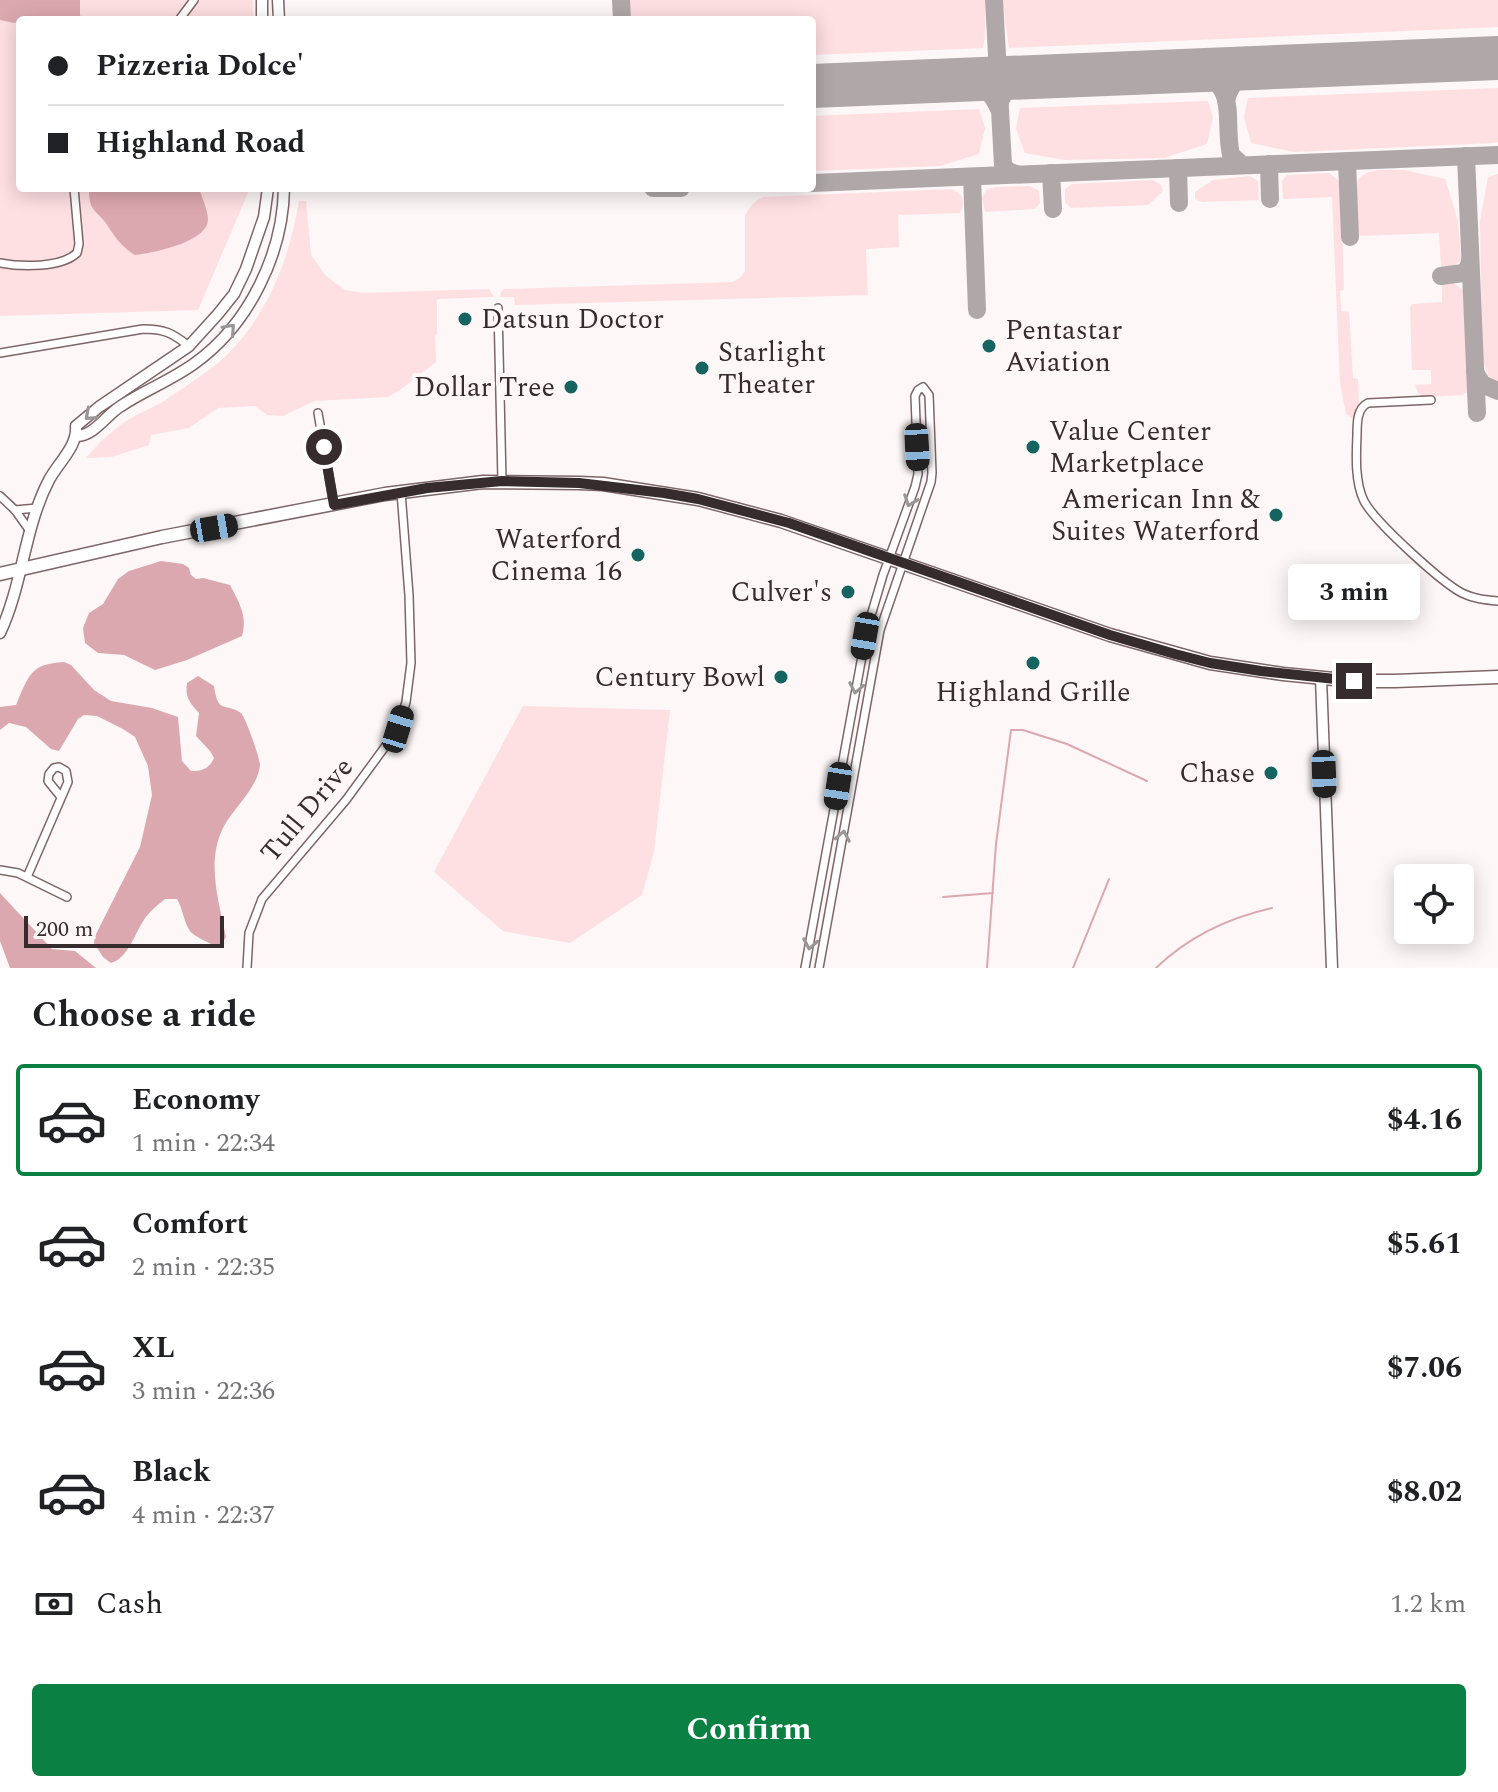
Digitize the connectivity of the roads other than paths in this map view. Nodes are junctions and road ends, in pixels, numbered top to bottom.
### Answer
1 (74, 192) edge
2 (267, 192) edge
3 (284, 192) edge
4 (0, 263) edge
5 (498, 308) dead end
6 (189, 346) junction
7 (0, 353) edge
8 (160, 366) junction
9 (146, 391) junction
10 (1431, 400) dead end
11 (118, 408) junction
12 (318, 413) dead end
13 (77, 436) junction
14 (502, 481) junction
15 (401, 492) junction
16 (0, 496) edge
17 (334, 505) junction
18 (37, 508) junction
19 (15, 510) junction
20 (30, 531) junction
21 (889, 559) junction
22 (904, 563) junction
23 (20, 570) junction
24 (0, 574) edge
25 (1498, 601) edge
26 (0, 633) edge
27 (1498, 677) edge
28 (1321, 678) junction
29 (61, 797) dead end
30 (0, 870) edge
31 (27, 877) junction
32 (67, 897) dead end
33 (247, 968) edge
34 (805, 968) edge
35 (819, 968) edge
36 (1332, 968) edge

1 - 4 street
2 - 6 main road
9 -> 3 main road
5 - 14 street
6 - 7 street
6 - 8 main road
6 - 9 main road
8 - 11 main road
8 -> 13 main road
9 - 11 main road
10 - 25 street
11 - 13 main road
12 - 17 street
13 - 18 main road
14 - 15 highway
14 - 21 highway
15 - 17 highway
15 - 33 street, Tull Drive
16 - 19 street
17 - 23 highway
18 - 19 street
18 - 20 main road
19 - 20 street
20 - 23 main road
21 - 22 highway
22 -> 21 street
21 -> 34 street
22 - 28 highway
35 -> 22 street
23 - 24 highway
23 - 26 main road
27 - 28 highway
28 - 36 main road
29 - 31 street
30 - 31 street
31 - 32 street

